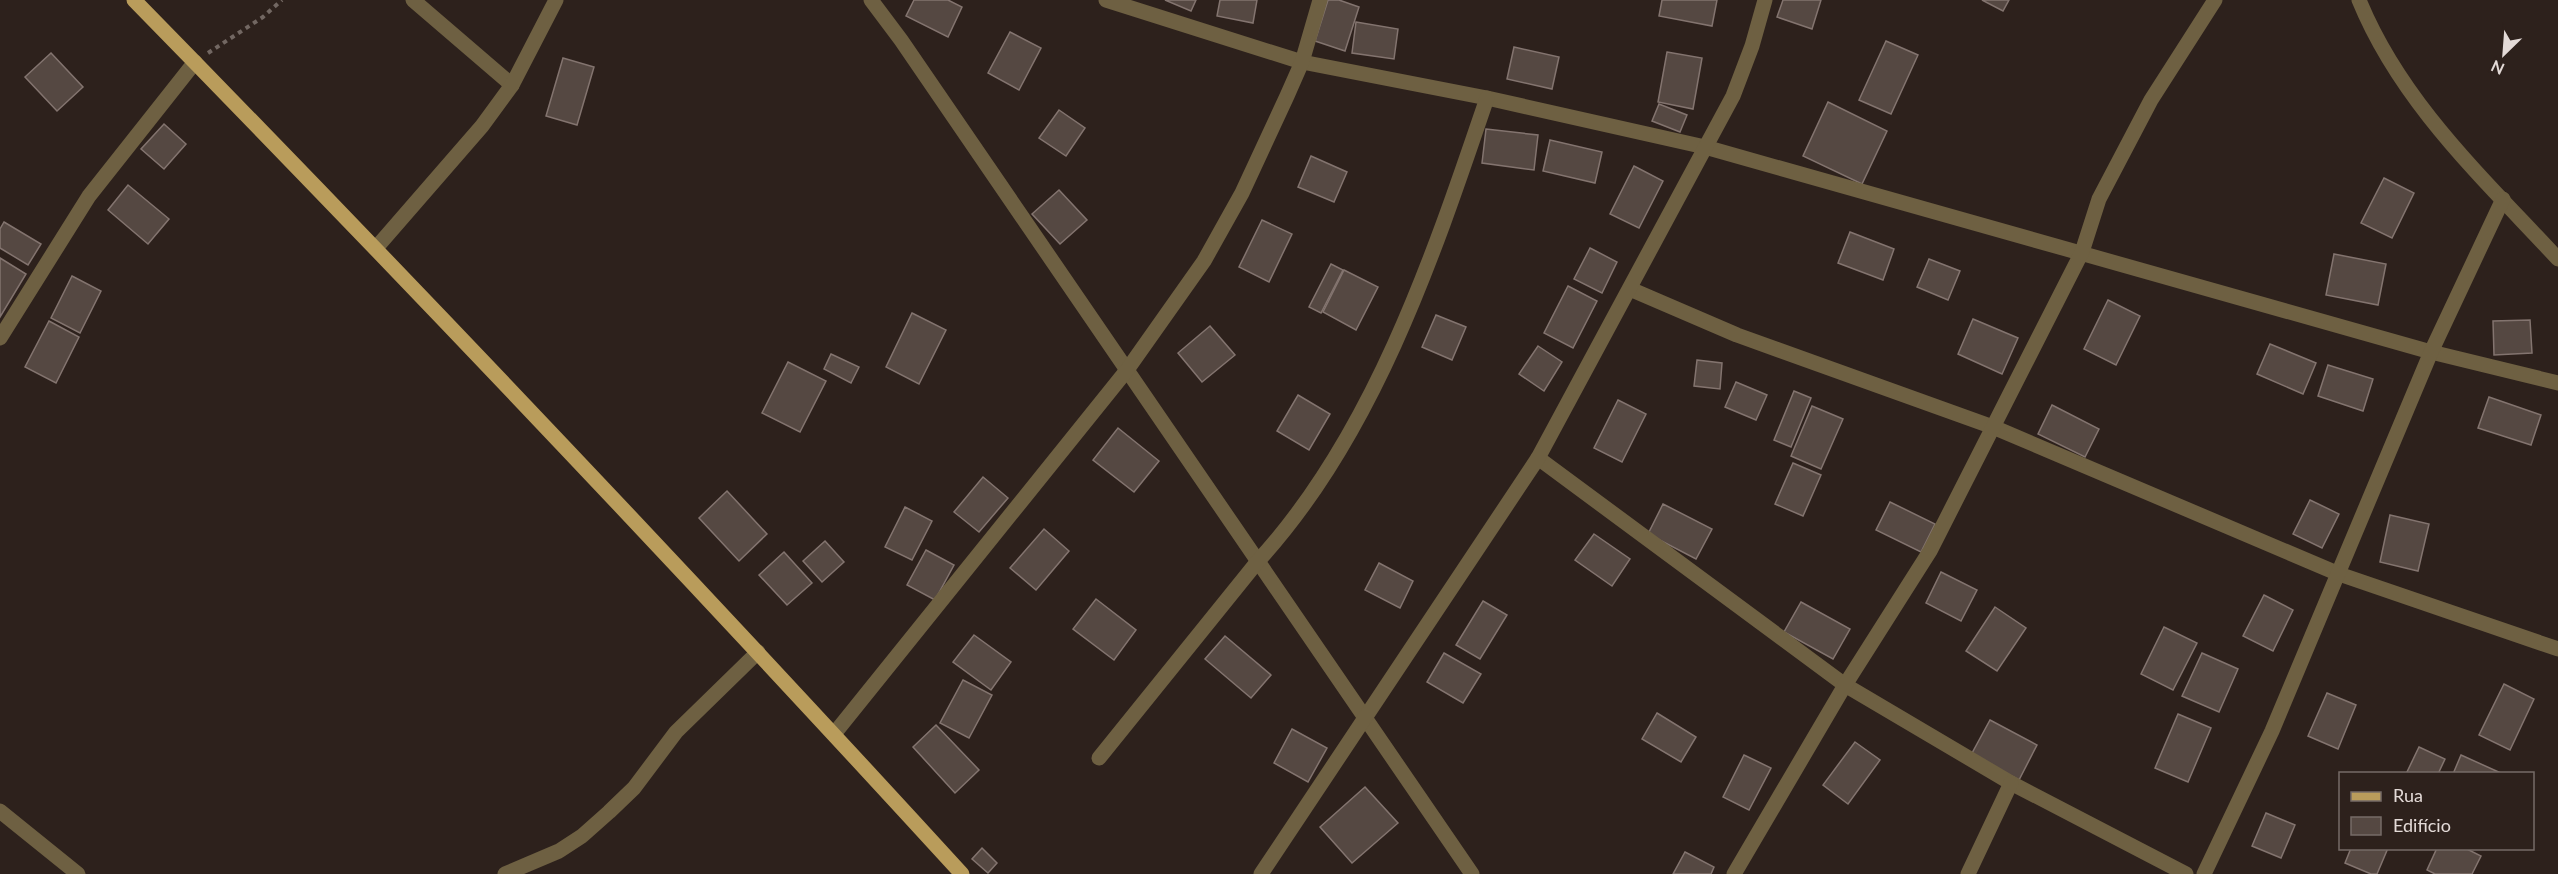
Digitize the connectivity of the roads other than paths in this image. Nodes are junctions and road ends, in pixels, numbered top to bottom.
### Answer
1 (134, 0) edge
2 (413, 0) edge
3 (556, 0) edge
4 (871, 0) edge
5 (1106, 0) edge
6 (1320, 0) edge
7 (1765, 0) edge
8 (2215, 0) edge
9 (2359, 0) edge
10 (195, 62) junction
11 (1302, 62) junction
12 (512, 85) junction
13 (1487, 98) junction
14 (1705, 147) junction
15 (2503, 199) junction
16 (376, 248) junction
17 (2082, 252) junction
18 (2558, 259) edge
19 (1630, 289) junction
20 (0, 338) edge
21 (2431, 352) junction
22 (1127, 370) junction
23 (2558, 383) edge
24 (1993, 426) junction
25 (1538, 458) junction
26 (1258, 561) junction
27 (2340, 574) junction
28 (2558, 649) edge
29 (758, 652) junction
30 (1845, 686) junction
31 (1365, 718) junction
32 (834, 734) junction
33 (1099, 758) dead end
34 (2011, 783) junction
35 (0, 812) edge
36 (78, 874) edge
37 (505, 874) edge
38 (962, 874) edge
39 (1261, 874) edge
40 (1472, 874) edge
41 (1734, 874) edge
42 (1968, 874) edge
43 (2186, 874) edge
44 (2204, 874) edge

1 - 10 main road
2 - 12 street
3 - 12 street
4 - 22 street
5 - 11 street
6 - 11 street
7 - 14 street
8 - 17 street
9 - 15 street
10 - 16 main road
10 - 20 street
11 - 13 street
11 - 22 street
12 - 16 street
13 - 14 street
13 - 26 street
14 - 17 street
14 - 19 street
15 - 18 street
15 - 21 street
16 - 29 main road
17 - 21 street
17 - 24 street
19 - 24 street
19 - 25 street
21 - 23 street
21 - 27 street
22 - 26 street
22 - 32 street
24 - 27 street
24 - 30 street
25 - 30 street
25 - 31 street
26 - 31 street
26 - 33 street
27 - 28 street
27 - 44 street
29 - 32 main road
29 - 37 street
30 - 34 street
30 - 41 street
31 - 39 street
31 - 40 street
32 - 38 main road
34 - 42 street
34 - 43 street
35 - 36 street

